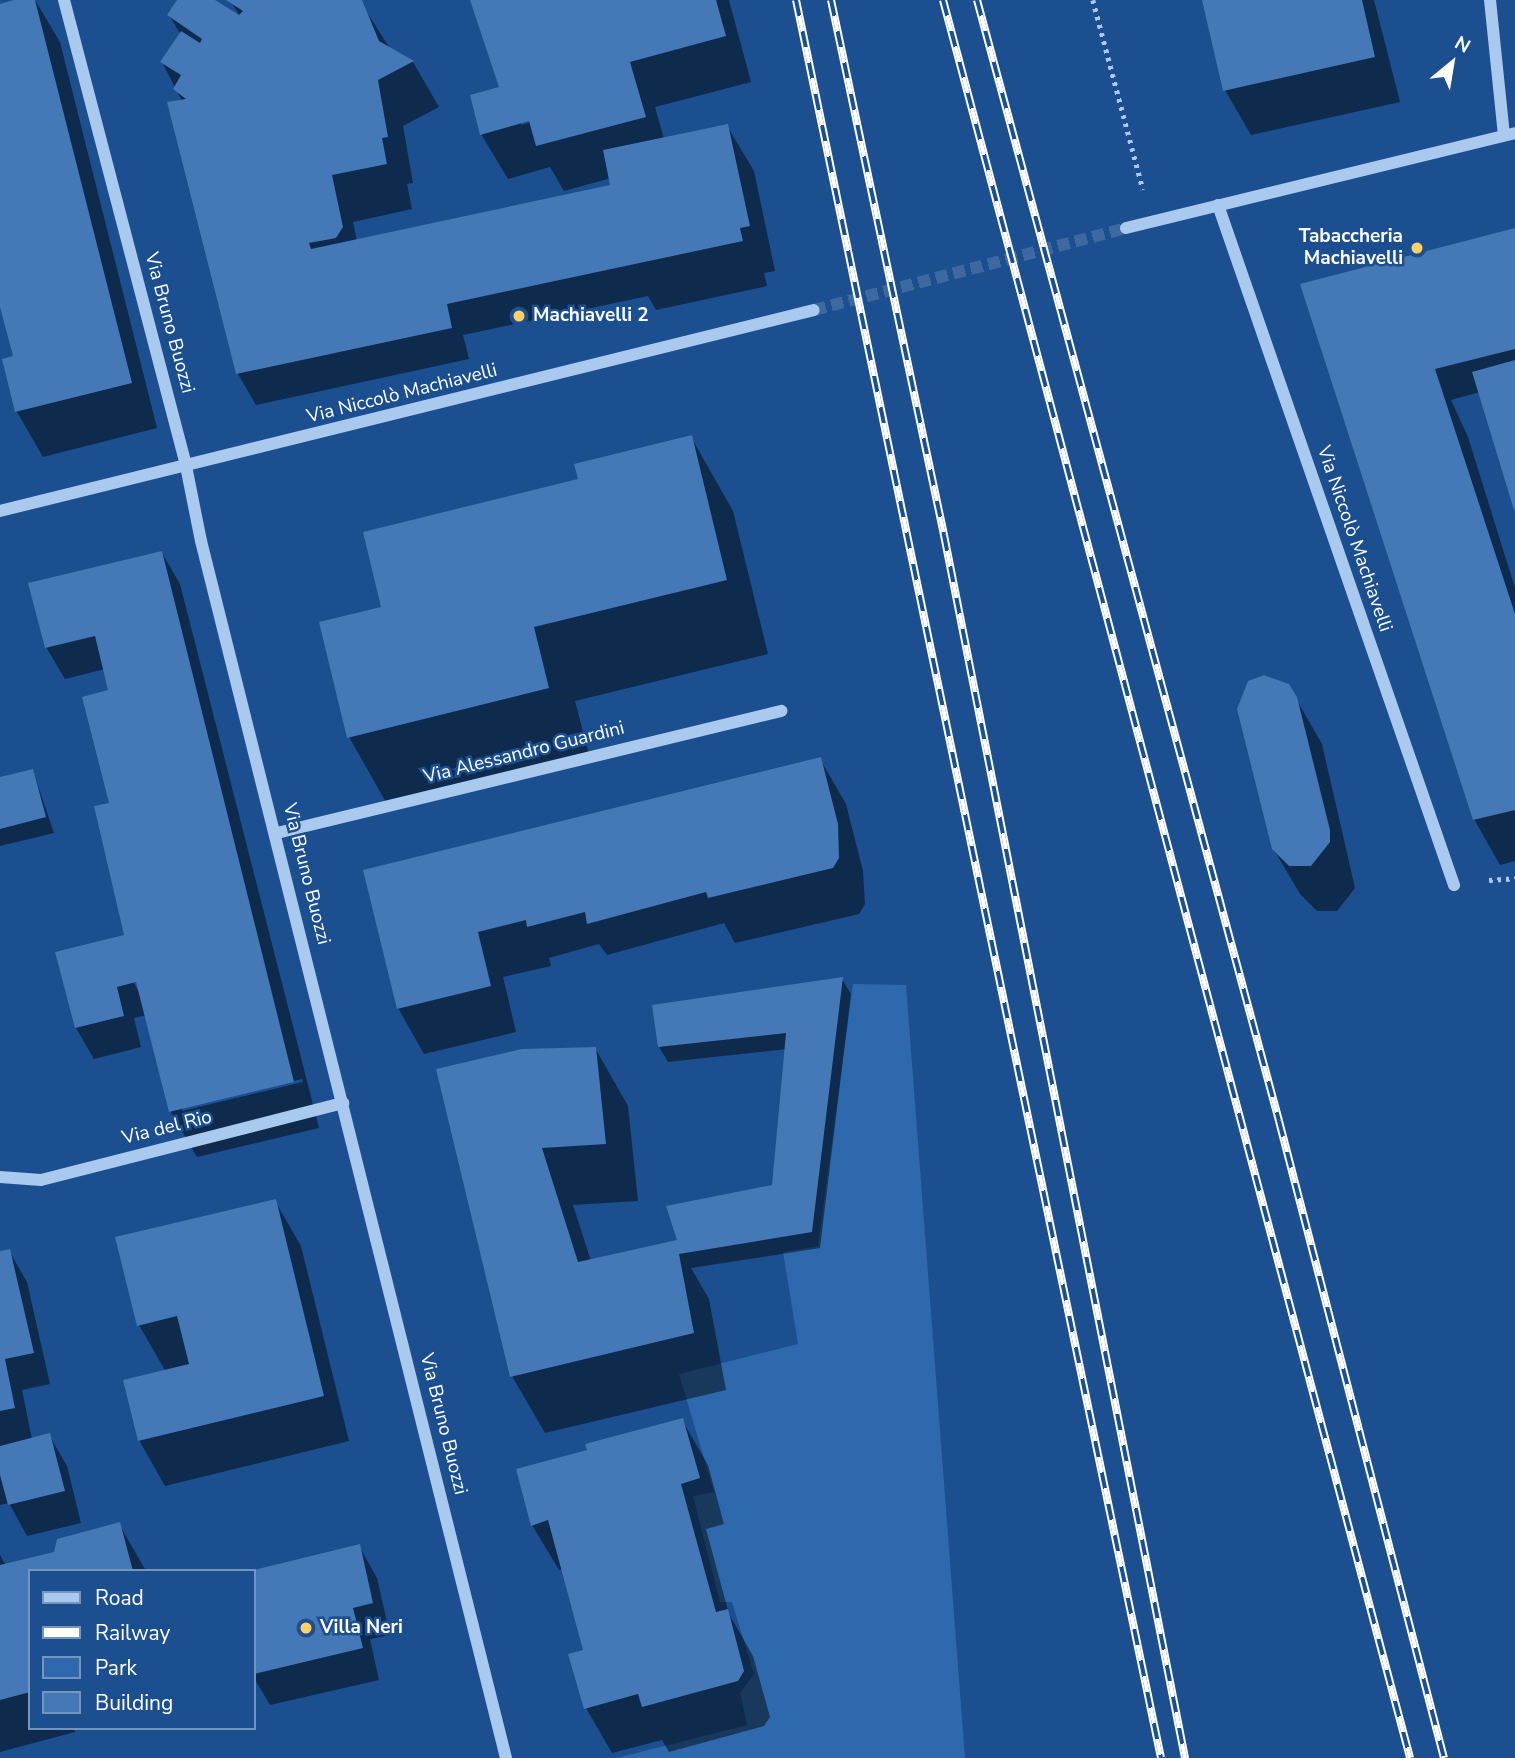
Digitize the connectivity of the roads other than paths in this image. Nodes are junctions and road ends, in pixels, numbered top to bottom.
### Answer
1 (64, 0) edge
2 (1490, 0) edge
3 (1509, 134) edge
4 (1218, 205) junction
5 (1126, 228) tunnel mouth
6 (814, 310) tunnel mouth
7 (186, 466) junction
8 (0, 512) edge
9 (781, 711) dead end
10 (277, 833) junction
11 (1454, 885) dead end
12 (343, 1103) junction
13 (0, 1177) edge
14 (506, 1758) edge

1 - 7 street, Via Bruno Buozzi
2 - 3 street
3 - 4 street
4 - 5 street
4 - 11 street, Via Niccolò Machiavelli
6 - 7 street, Via Niccolò Machiavelli
7 - 8 street, Via Niccolò Machiavelli
7 - 10 street, Via Bruno Buozzi
9 - 10 street, Via Alessandro Guardini
10 - 12 street, Via Bruno Buozzi
12 - 13 street, Via del Rio
12 - 14 street, Via Bruno Buozzi

